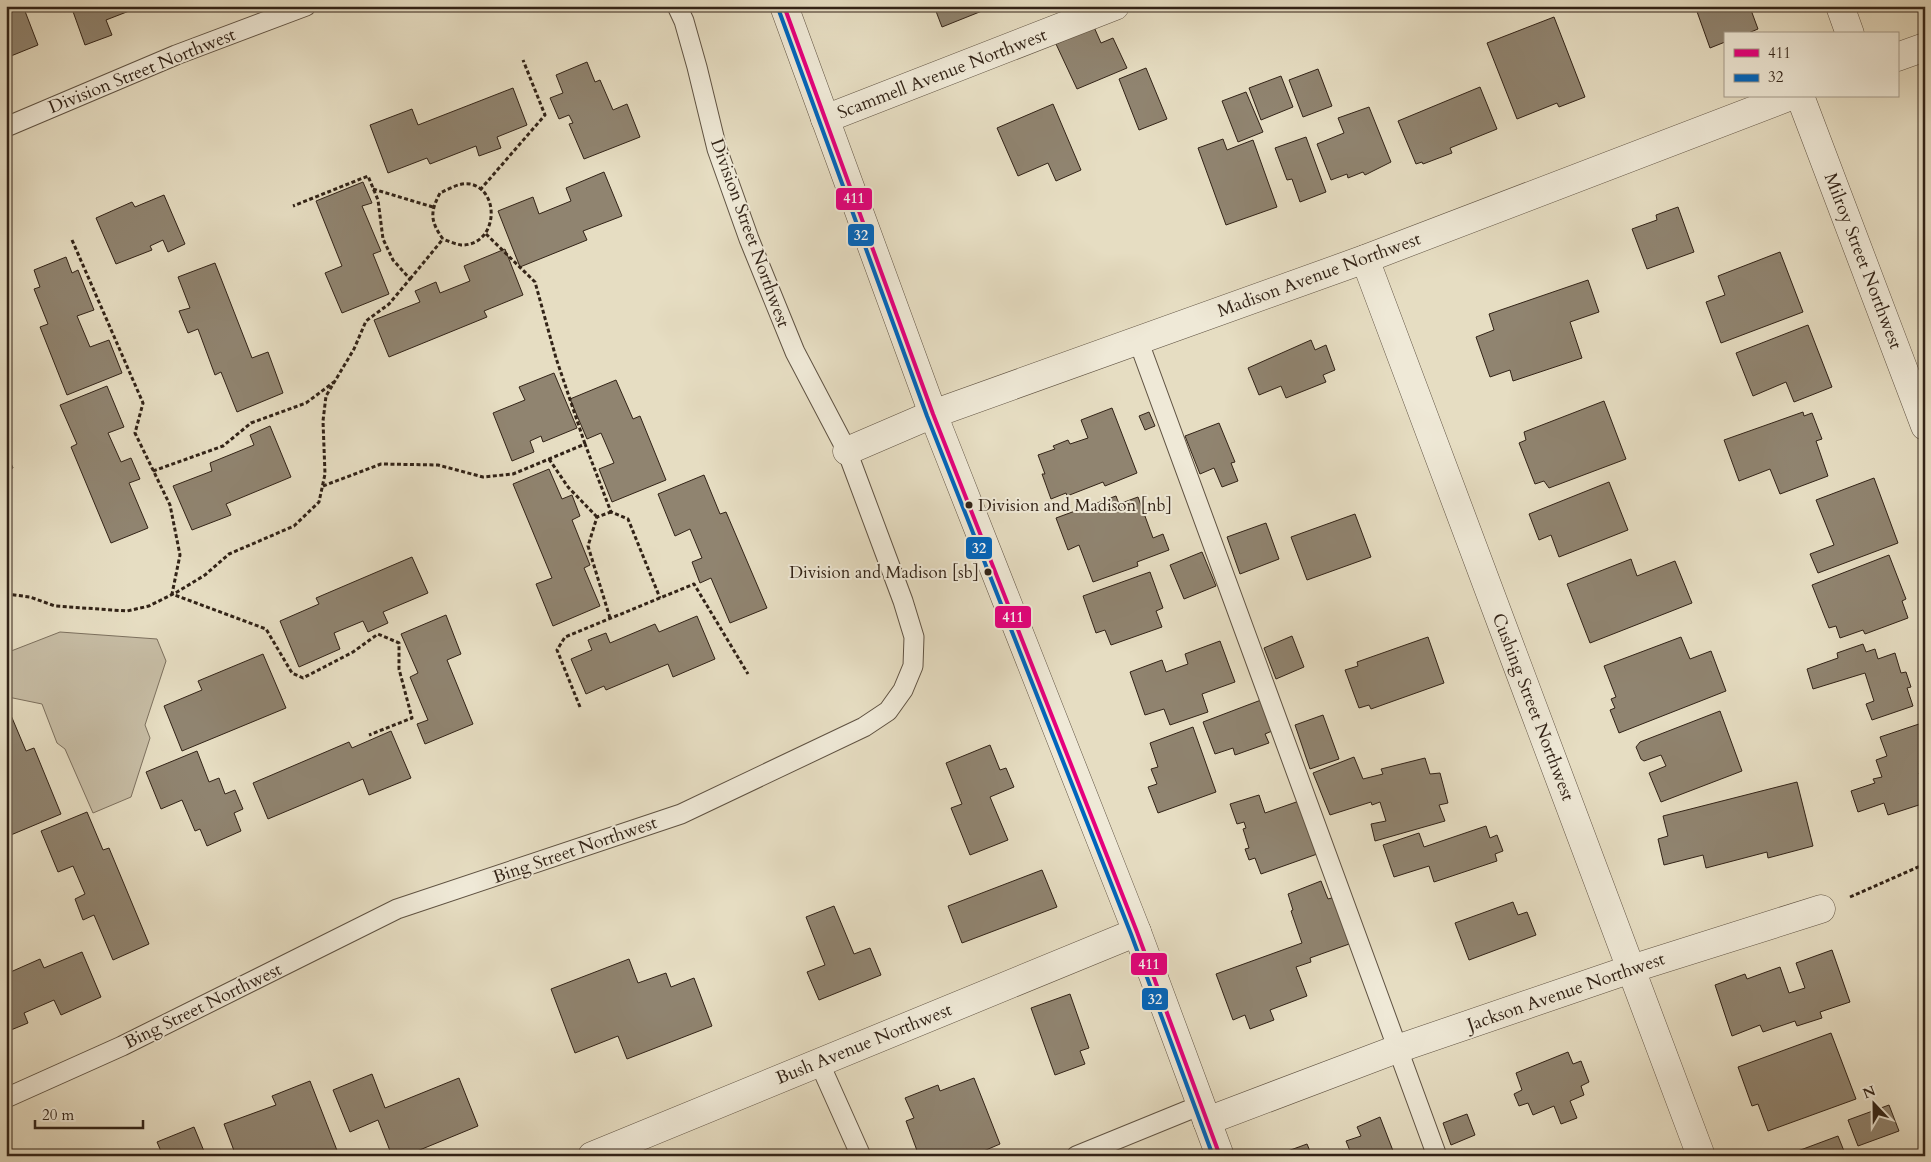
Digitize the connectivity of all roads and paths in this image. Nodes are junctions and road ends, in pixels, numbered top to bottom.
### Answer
1 (306, 6) edge
2 (677, 6) edge
3 (784, 6) edge
4 (1114, 6) edge
5 (1840, 6) edge
6 (1849, 32) edge
7 (1925, 47) edge
8 (1898, 57) edge
9 (523, 60) dead end
10 (1786, 98) edge
11 (1801, 98) edge
12 (825, 119) junction
13 (6, 127) edge
14 (373, 189) junction
15 (480, 190) junction
16 (293, 206) dead end
17 (433, 207) junction
18 (486, 234) junction
19 (443, 239) junction
20 (72, 240) dead end
21 (1365, 259) junction
22 (410, 279) junction
23 (1138, 340) junction
24 (336, 380) junction
25 (933, 414) junction
26 (1925, 426) edge
27 (585, 444) junction
28 (846, 451) junction
29 (549, 459) junction
30 (153, 471) junction
31 (323, 486) junction
32 (611, 512) junction
33 (597, 517) junction
34 (6, 594) edge
35 (172, 594) junction
36 (660, 598) junction
37 (610, 618) junction
38 (748, 674) dead end
39 (580, 707) dead end
40 (368, 735) dead end
41 (1925, 864) edge
42 (1821, 909) joint
43 (1137, 932) junction
44 (1631, 969) junction
45 (1398, 1049) junction
46 (819, 1062) junction
47 (6, 1098) edge
48 (1204, 1113) junction
49 (592, 1156) edge
50 (861, 1156) edge
51 (1076, 1156) edge
52 (1220, 1156) edge
53 (1437, 1156) edge
54 (1701, 1156) edge

1 - 13 lane, Division Street Northwest
2 - 28 lane, Division Street Northwest
3 - 12 street
4 - 12 street, Scammell Avenue Northwest
5 - 6 street
7 - 8 street
9 - 15 path
10 - 21 street, Madison Avenue Northwest
11 - 26 street, Milroy Street Northwest
12 - 25 street
14 - 16 path
14 - 17 path
14 - 22 path
15 - 17 path
15 - 18 path
17 - 19 path
18 - 19 path
18 - 27 path
19 - 22 path
20 - 30 path
21 - 23 street, Madison Avenue Northwest
21 - 44 street, Cushing Street Northwest
22 - 24 path
23 - 25 street, Madison Avenue Northwest
23 - 45 lane
24 - 30 path
24 - 31 path
25 - 28 street, Madison Avenue Northwest
25 - 43 street
27 - 29 path
27 - 32 path
28 - 47 lane, Bing Street Northwest
29 - 31 path
29 - 33 path
30 - 35 path
31 - 35 path
32 - 33 path
32 - 36 path
33 - 37 path
34 - 35 path
35 - 40 path
36 - 37 path
36 - 38 path
37 - 39 path
41 - 42 path
42 - 44 street, Jackson Avenue Northwest
43 - 46 street, Bush Avenue Northwest
43 - 48 street
44 - 45 street, Jackson Avenue Northwest
44 - 54 street, Cushing Street Northwest
45 - 48 street, Jackson Avenue Northwest
45 - 53 lane
46 - 49 street, Bush Avenue Northwest
46 - 50 lane
48 - 51 lane
48 - 52 street

